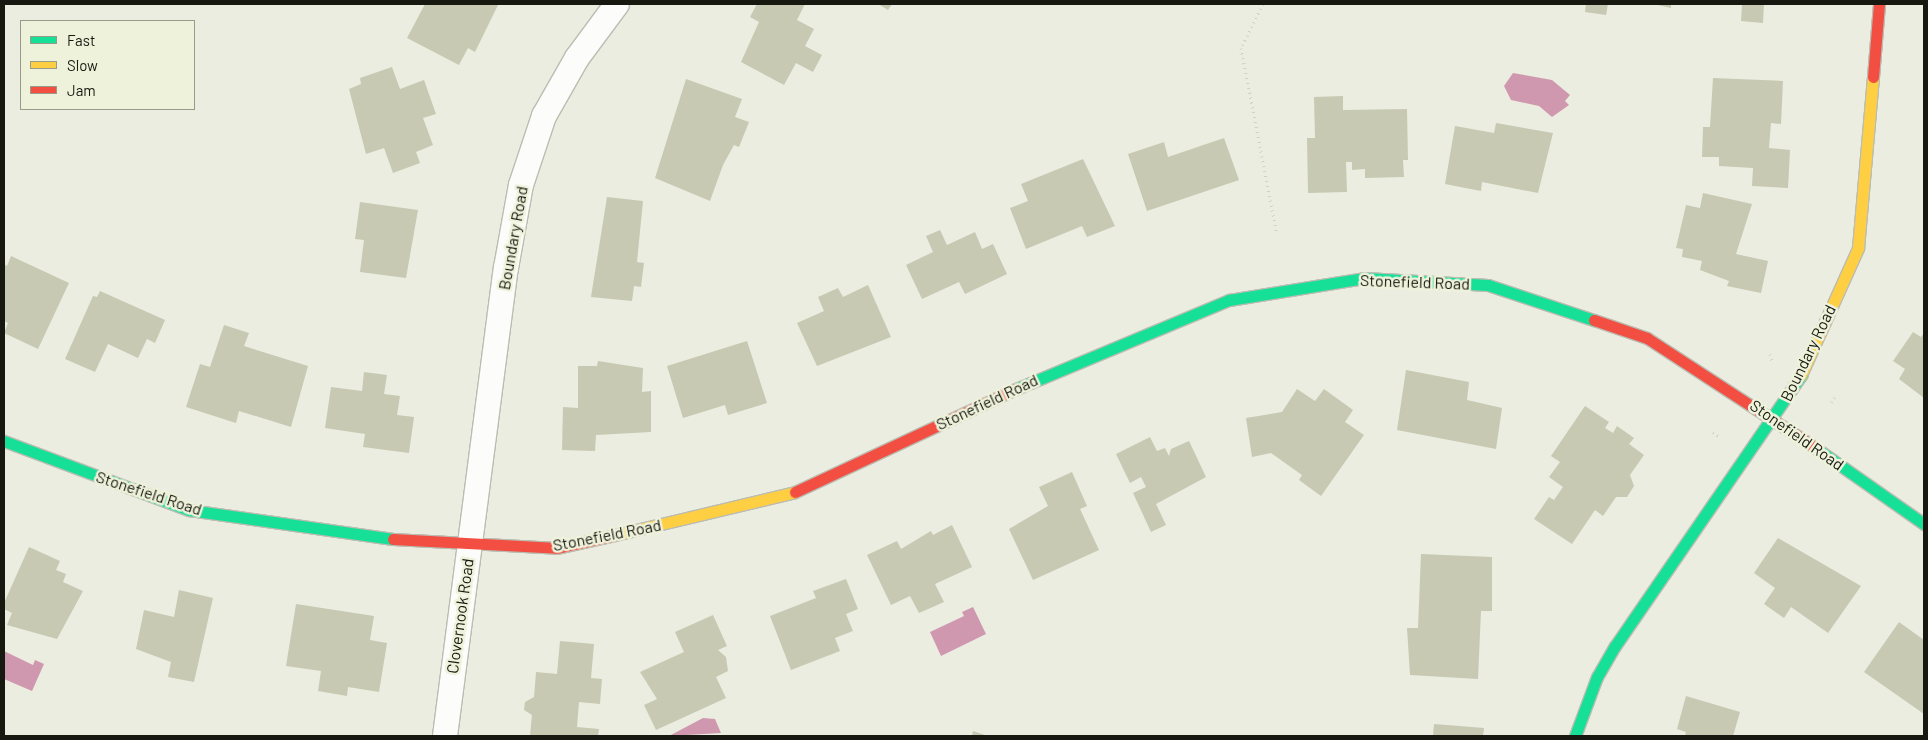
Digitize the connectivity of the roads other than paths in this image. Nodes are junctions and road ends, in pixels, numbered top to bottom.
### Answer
1 (617, 4) edge
2 (1880, 4) edge
3 (1774, 419) junction
4 (4, 440) edge
5 (477, 496) joint
6 (1924, 524) edge
7 (470, 546) junction
8 (445, 736) edge
9 (1576, 736) edge

1 - 5 street, Boundary Road
2 - 3 street, Boundary Road
3 - 6 street, Stonefield Road
3 - 7 street, Stonefield Road
3 - 9 street, Boundary Road
4 - 7 street, Stonefield Road
5 - 7 street, Clovernook Road
7 - 8 street, Clovernook Road

